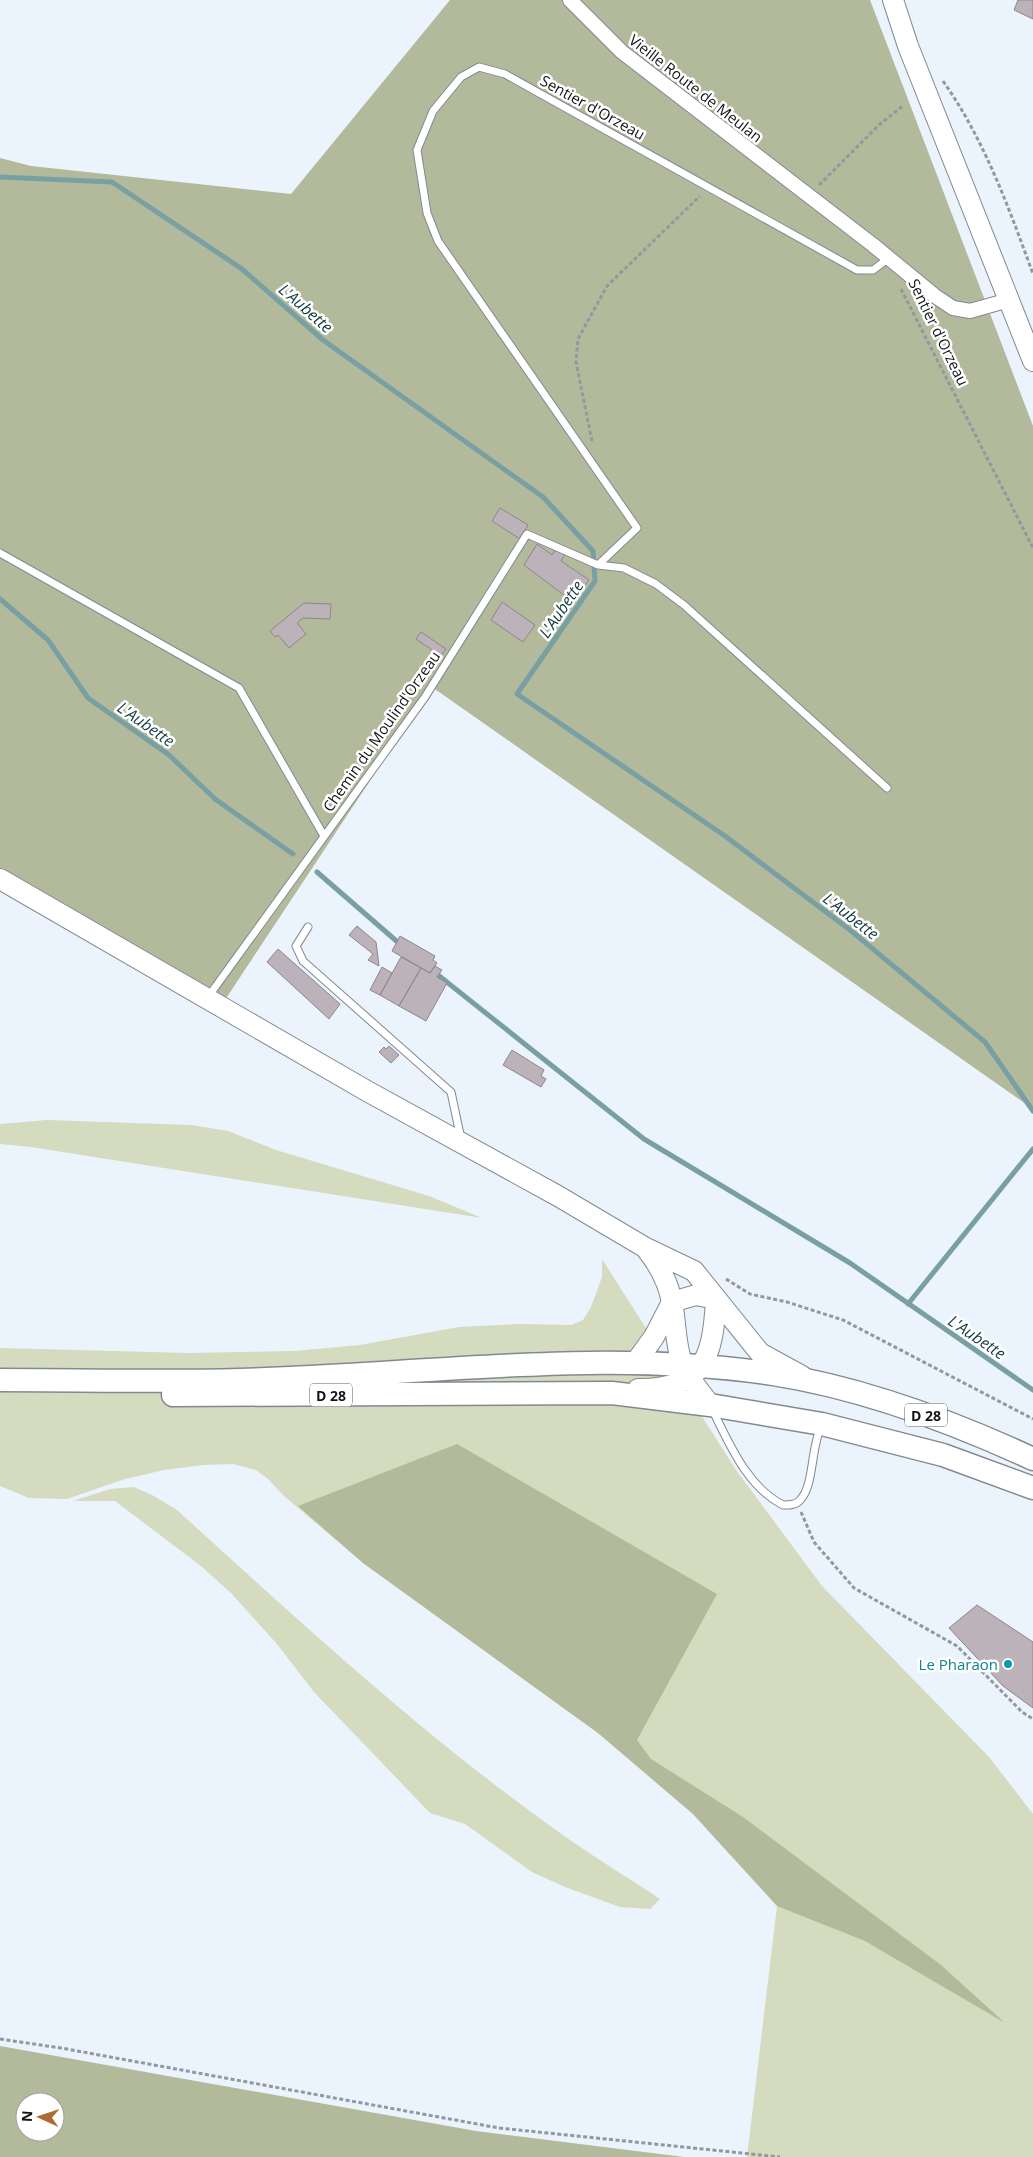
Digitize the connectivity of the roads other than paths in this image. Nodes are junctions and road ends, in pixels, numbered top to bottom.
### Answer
1 (570, 0) edge
2 (893, 0) edge
3 (889, 258) junction
4 (1009, 300) junction
5 (1033, 361) edge
6 (0, 553) edge
7 (595, 564) junction
8 (887, 788) dead end
9 (324, 836) junction
10 (0, 879) edge
11 (308, 927) dead end
12 (208, 998) junction
13 (462, 1144) junction
14 (646, 1248) junction
15 (716, 1299) junction
16 (672, 1302) junction
17 (635, 1363) junction
18 (691, 1370) junction
19 (0, 1380) edge
20 (815, 1383) junction
21 (612, 1393) junction
22 (0, 1395) edge
23 (710, 1405) junction
24 (822, 1424) junction
25 (1033, 1459) edge
26 (1033, 1488) edge

1 - 3 street, Vieille Route de Meulan
2 - 4 street
3 - 4 street, Vieille Route de Meulan
3 - 7 lane, Sentier d'Orzeau
4 - 5 street
6 - 9 lane
7 - 8 lane
7 - 9 lane, Chemin du Moulind'Orzeau
9 - 12 lane, Chemin du Moulind'Orzeau
10 - 12 street
11 - 13 lane
12 - 13 street
13 - 14 street
14 - 15 street
14 - 16 street
15 - 16 street
15 - 18 street
15 - 20 street
16 - 17 street
16 - 18 street
17 - 18 main road, D 28
17 - 19 main road, D 28
18 - 20 main road, D 28
18 - 21 street
18 - 23 street
20 - 25 main road, D 28
21 - 22 main road, D 28
21 - 23 main road, D 28
23 - 24 main road, D 28
23 - 24 lane
24 - 26 main road, D 28

